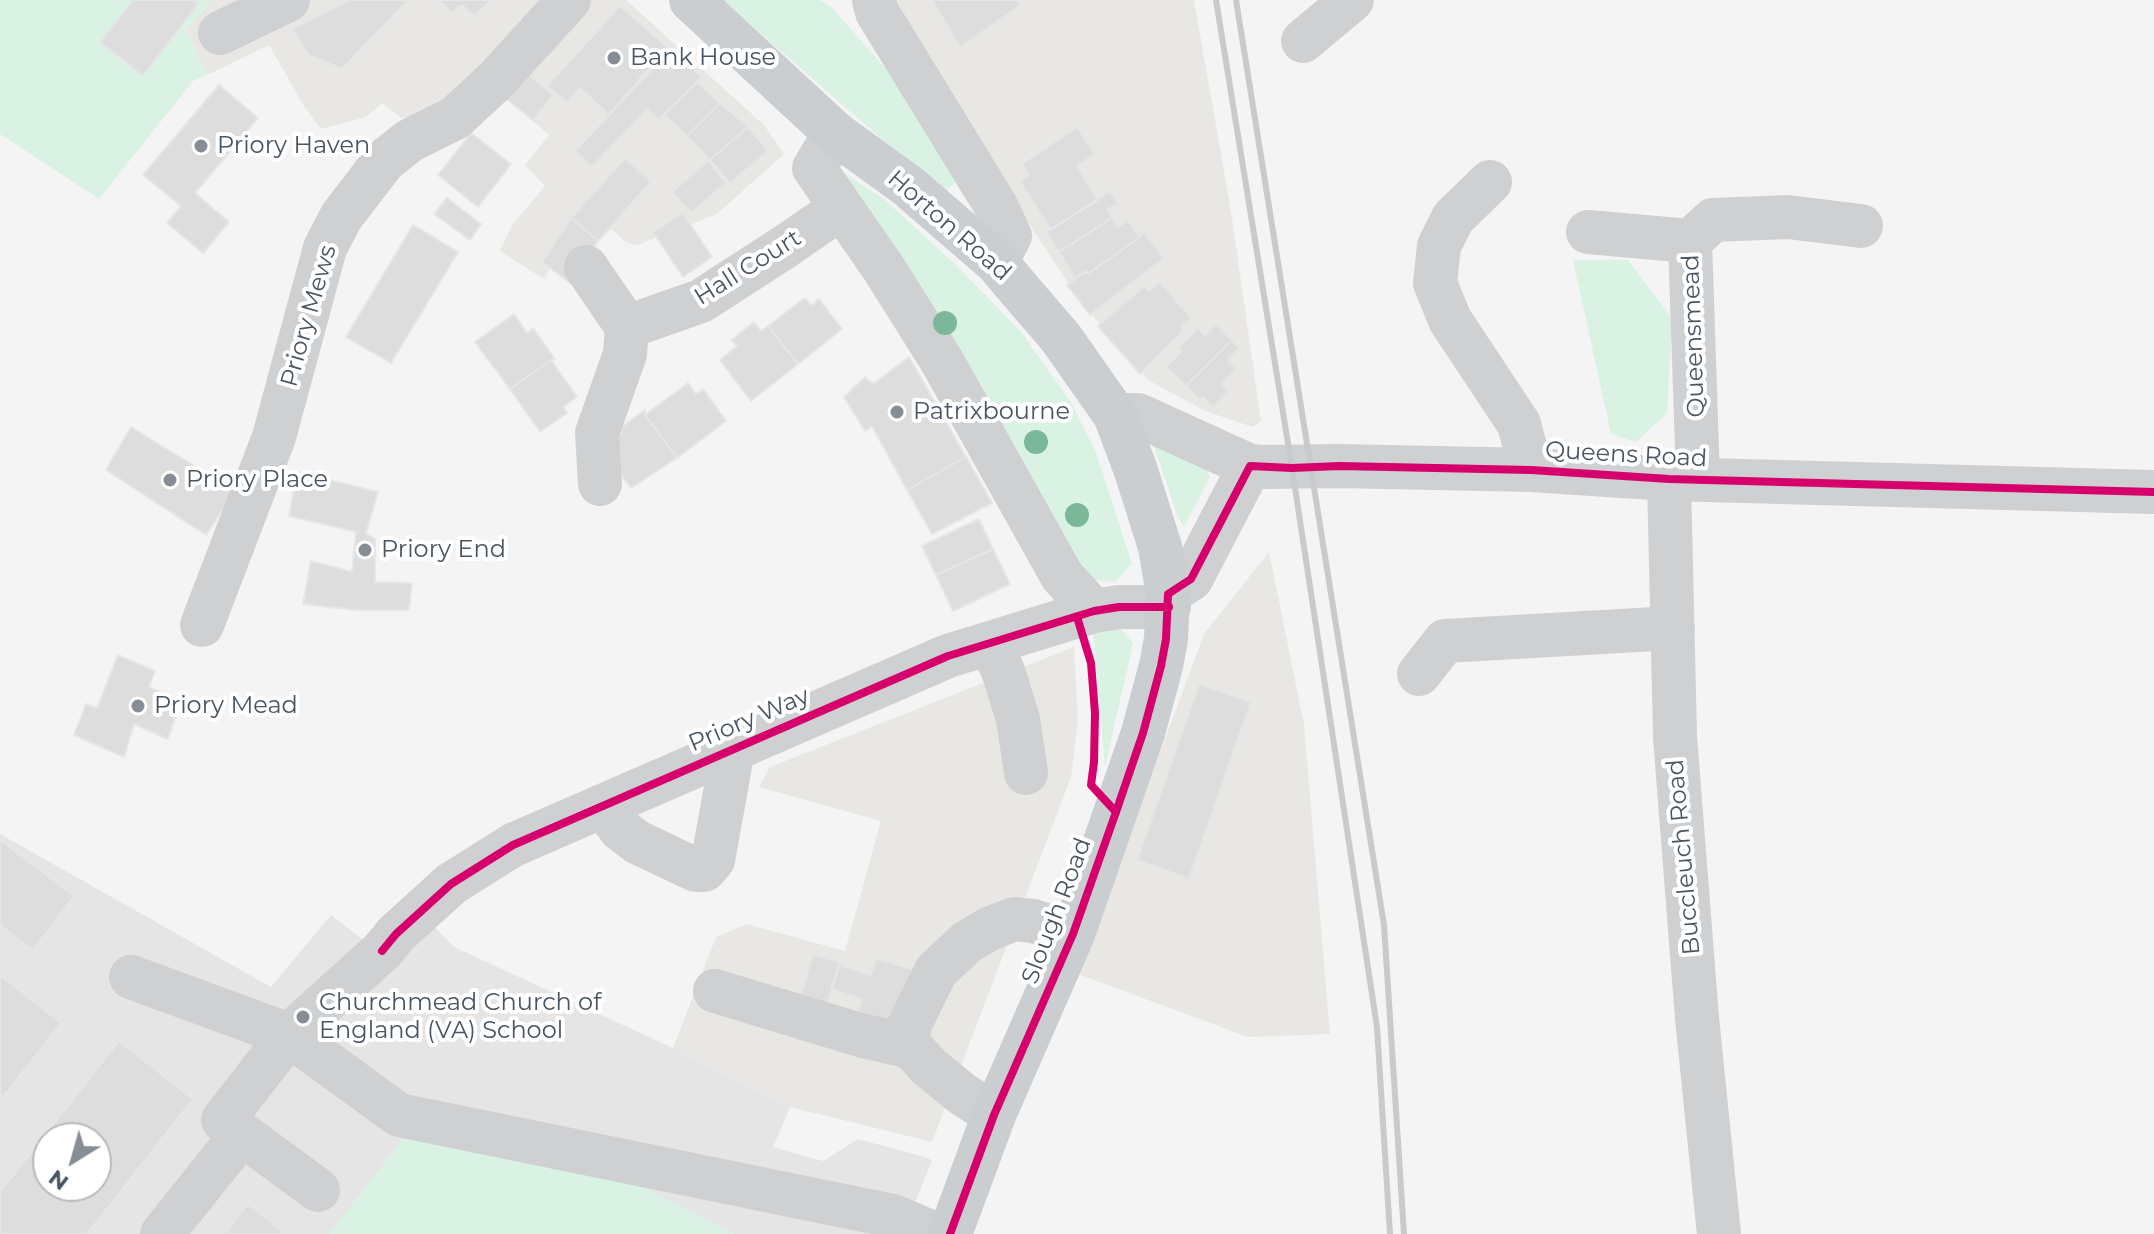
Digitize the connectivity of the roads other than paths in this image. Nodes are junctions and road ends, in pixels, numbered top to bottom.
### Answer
1 (288, 0) edge
2 (569, 0) edge
3 (691, 0) edge
4 (874, 0) edge
5 (1352, 0) edge
6 (220, 33) dead end
7 (1303, 41) dead end
8 (835, 133) junction
9 (1490, 182) dead end
10 (841, 208) junction
11 (1861, 226) dead end
12 (1588, 232) dead end
13 (1690, 241) junction
14 (996, 262) junction
15 (586, 267) dead end
16 (627, 327) junction
17 (1115, 415) junction
18 (1250, 466) junction
19 (1531, 470) junction
20 (1684, 479) junction
21 (600, 484) dead end
22 (2154, 492) edge
23 (1168, 600) junction
24 (1094, 611) junction
25 (202, 625) dead end
26 (1673, 628) junction
27 (991, 644) junction
28 (1419, 674) dead end
29 (733, 749) junction
30 (1026, 773) dead end
31 (604, 806) junction
32 (1073, 934) junction
33 (131, 977) dead end
34 (715, 991) dead end
35 (289, 1035) junction
36 (911, 1047) junction
37 (994, 1115) junction
38 (242, 1134) junction
39 (318, 1190) dead end
40 (162, 1234) edge
41 (935, 1234) edge
42 (950, 1234) edge
43 (1719, 1234) edge

1 - 6 street
2 - 25 street, Priory Mews
3 - 8 main road, Horton Road
4 - 14 street
5 - 7 street
8 - 10 street
8 - 14 main road, Horton Road
9 - 19 street
10 - 16 street, Hall Court
10 - 24 street
11 - 13 street, Queensmead
12 - 13 street, Queensmead
13 - 20 street, Queensmead
14 - 17 main road, Horton Road
15 - 16 street
16 - 21 street
17 - 18 street, Queens Road
17 - 23 main road, Horton Road
18 - 19 street, Queens Road
18 - 23 street
19 - 20 street, Queens Road
20 - 22 street, Queens Road
20 - 26 street, Buccleuch Road
23 - 24 street, Priory Way
23 - 32 main road, Slough Road
24 - 27 street, Priory Way
26 - 28 street
26 - 43 street, Buccleuch Road
27 - 29 street, Priory Way
27 - 30 street
29 - 31 street, Priory Way
29 - 31 street
31 - 35 street, Priory Way
32 - 36 street
32 - 37 main road, Slough Road
33 - 35 street
34 - 36 street
35 - 38 street, Priory Way
35 - 41 street
36 - 37 street
37 - 42 main road, Slough Road
38 - 39 street
38 - 40 street

